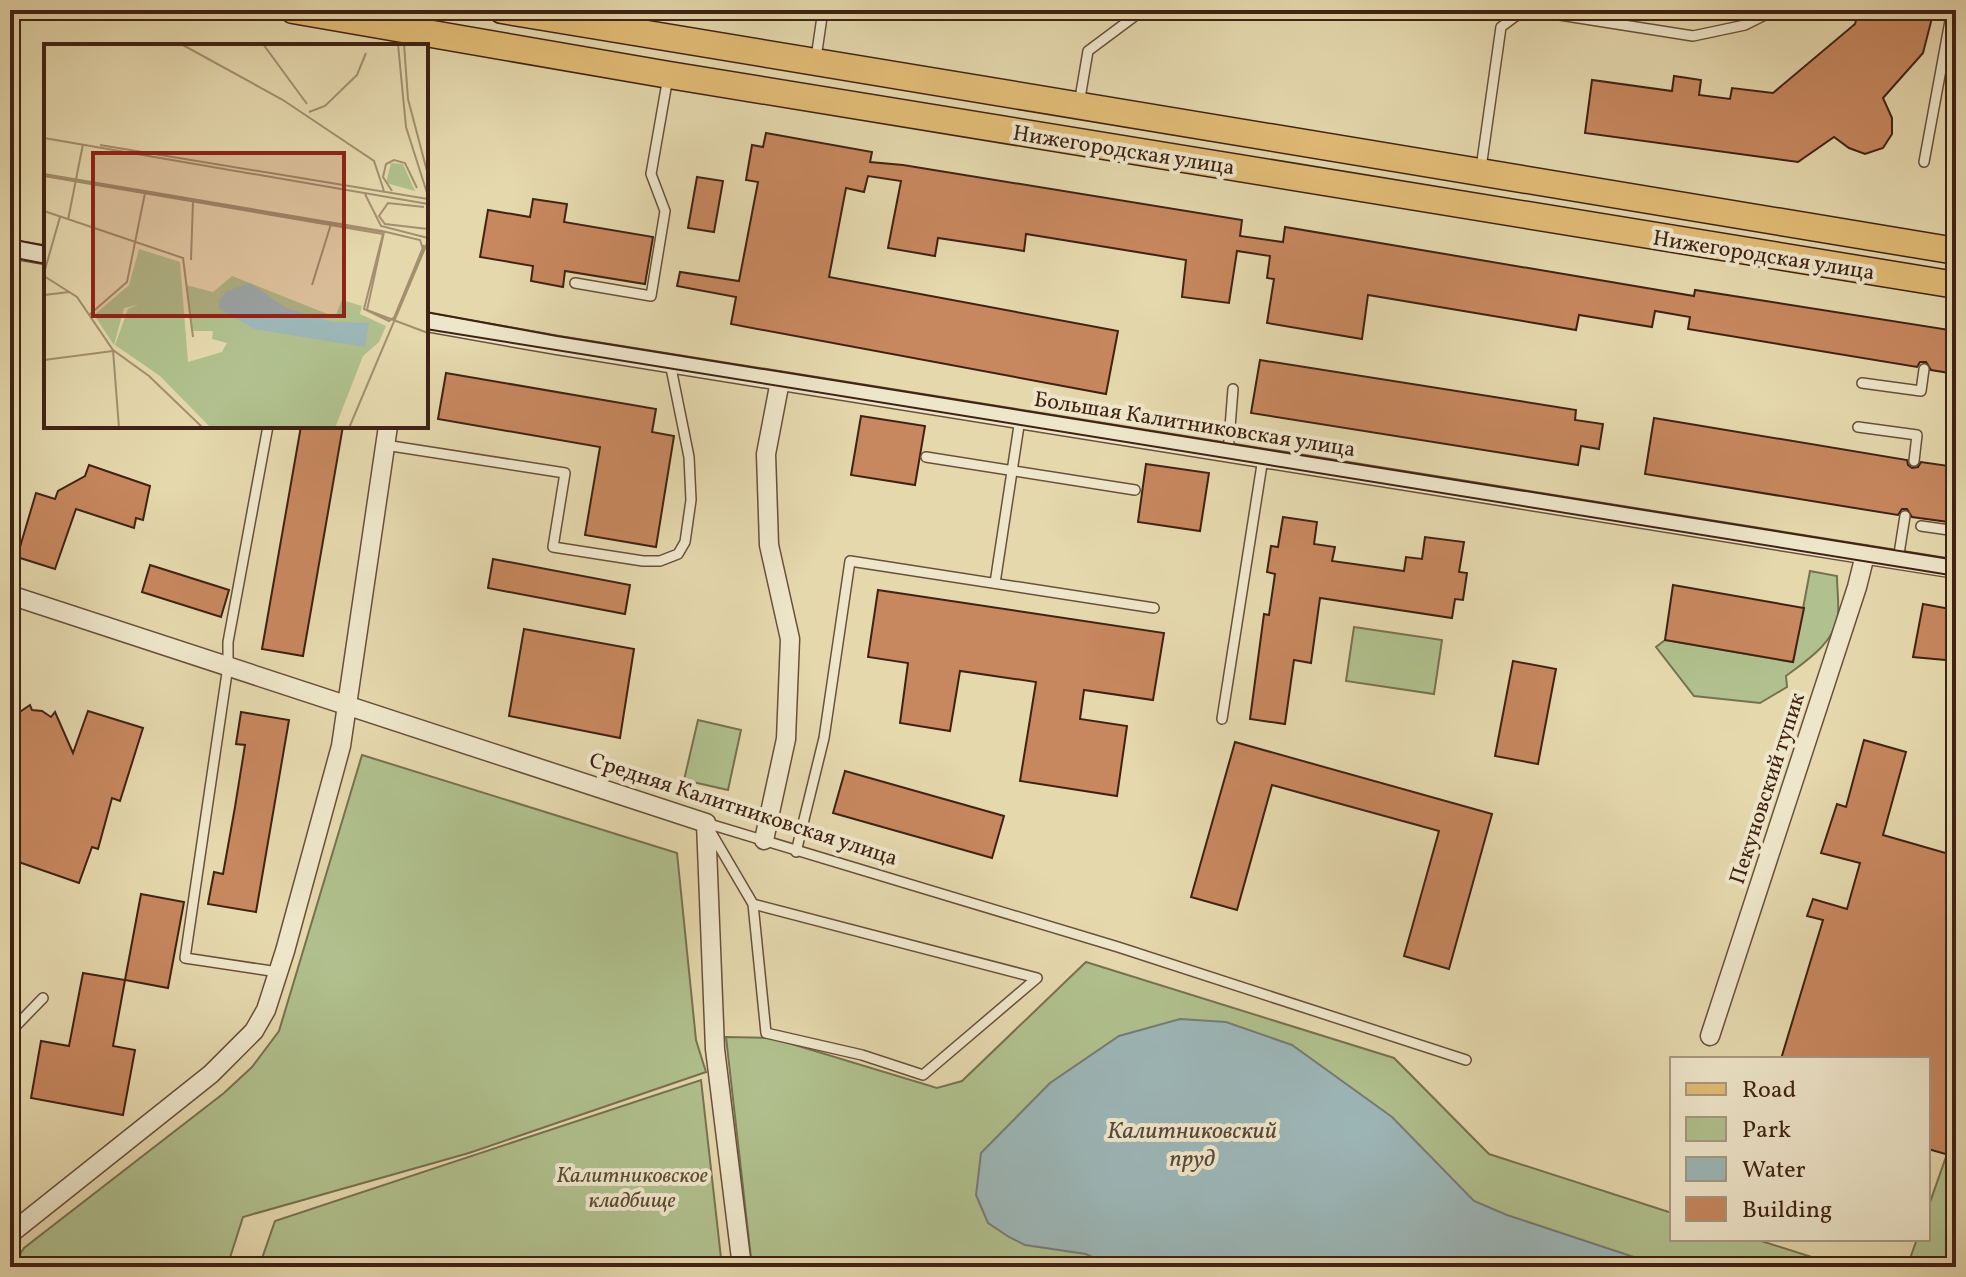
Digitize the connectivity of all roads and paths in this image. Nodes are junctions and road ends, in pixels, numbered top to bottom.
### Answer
1 (293, 10) edge
2 (502, 10) edge
3 (823, 10) edge
4 (1143, 10) edge
5 (1526, 10) edge
6 (1775, 10) edge
7 (1952, 10) edge
8 (537, 13) edge
9 (815, 63) junction
10 (669, 75) junction
11 (1079, 104) junction
12 (1924, 162) dead end
13 (1480, 171) junction
14 (10, 249) edge
15 (1956, 251) edge
16 (44, 255) edge
17 (575, 283) dead end
18 (1956, 285) edge
19 (428, 322) edge
20 (670, 363) junction
21 (1924, 369) dead end
22 (780, 381) junction
23 (1862, 383) dead end
24 (1233, 389) dead end
25 (1020, 419) junction
26 (1858, 427) dead end
27 (268, 428) edge
28 (388, 428) edge
29 (385, 445) junction
30 (1228, 453) junction
31 (926, 457) dead end
32 (1263, 458) junction
33 (1914, 461) dead end
34 (1012, 469) junction
35 (1135, 490) dead end
36 (1905, 516) dead end
37 (1921, 526) dead end
38 (1956, 531) edge
39 (1865, 555) junction
40 (1898, 560) junction
41 (1956, 569) edge
42 (995, 583) junction
43 (10, 595) edge
44 (1154, 608) dead end
45 (228, 666) junction
46 (348, 705) junction
47 (1222, 719) dead end
48 (706, 823) junction
49 (764, 840) junction
50 (796, 852) junction
51 (753, 904) junction
52 (278, 972) junction
53 (43, 998) dead end
54 (10, 1032) edge
55 (1710, 1036) dead end
56 (1466, 1060) dead end
57 (10, 1234) edge
58 (742, 1267) edge

1 - 10 main road, Нижегородская улица
2 - 8 main road, Нижегородская улица
3 - 9 lane
4 - 11 lane
5 - 6 lane
5 - 13 lane
7 - 12 lane
8 - 9 main road, Нижегородская улица
9 - 11 main road, Нижегородская улица
10 - 17 lane
10 - 18 main road, Нижегородская улица
11 - 13 main road, Нижегородская улица
13 - 15 main road, Нижегородская улица
14 - 16 street
19 - 20 street, Большая Калитниковская улица
20 - 22 street, Большая Калитниковская улица
20 - 29 lane
21 - 23 lane
22 - 25 street, Большая Калитниковская улица
22 - 49 street
24 - 30 lane
25 - 30 street, Большая Калитниковская улица
25 - 34 lane
26 - 33 lane
27 - 45 lane
28 - 29 street
29 - 46 street
30 - 32 street, Большая Калитниковская улица
31 - 34 lane
32 - 39 street, Большая Калитниковская улица
32 - 47 lane
34 - 35 lane
34 - 42 lane
36 - 40 lane
37 - 38 lane
39 - 40 street, Большая Калитниковская улица
39 - 55 street, Пекуновский тупик
40 - 41 street, Большая Калитниковская улица
42 - 44 lane
42 - 50 lane
43 - 45 street, Средняя Калитниковская улица
45 - 46 street, Средняя Калитниковская улица
45 - 52 lane
46 - 48 street, Средняя Калитниковская улица
46 - 52 street
48 - 49 lane, Средняя Калитниковская улица
48 - 51 lane
48 - 58 street
49 - 50 lane, Средняя Калитниковская улица
50 - 56 lane, Средняя Калитниковская улица
51 - 51 lane
52 - 57 street
53 - 54 lane

